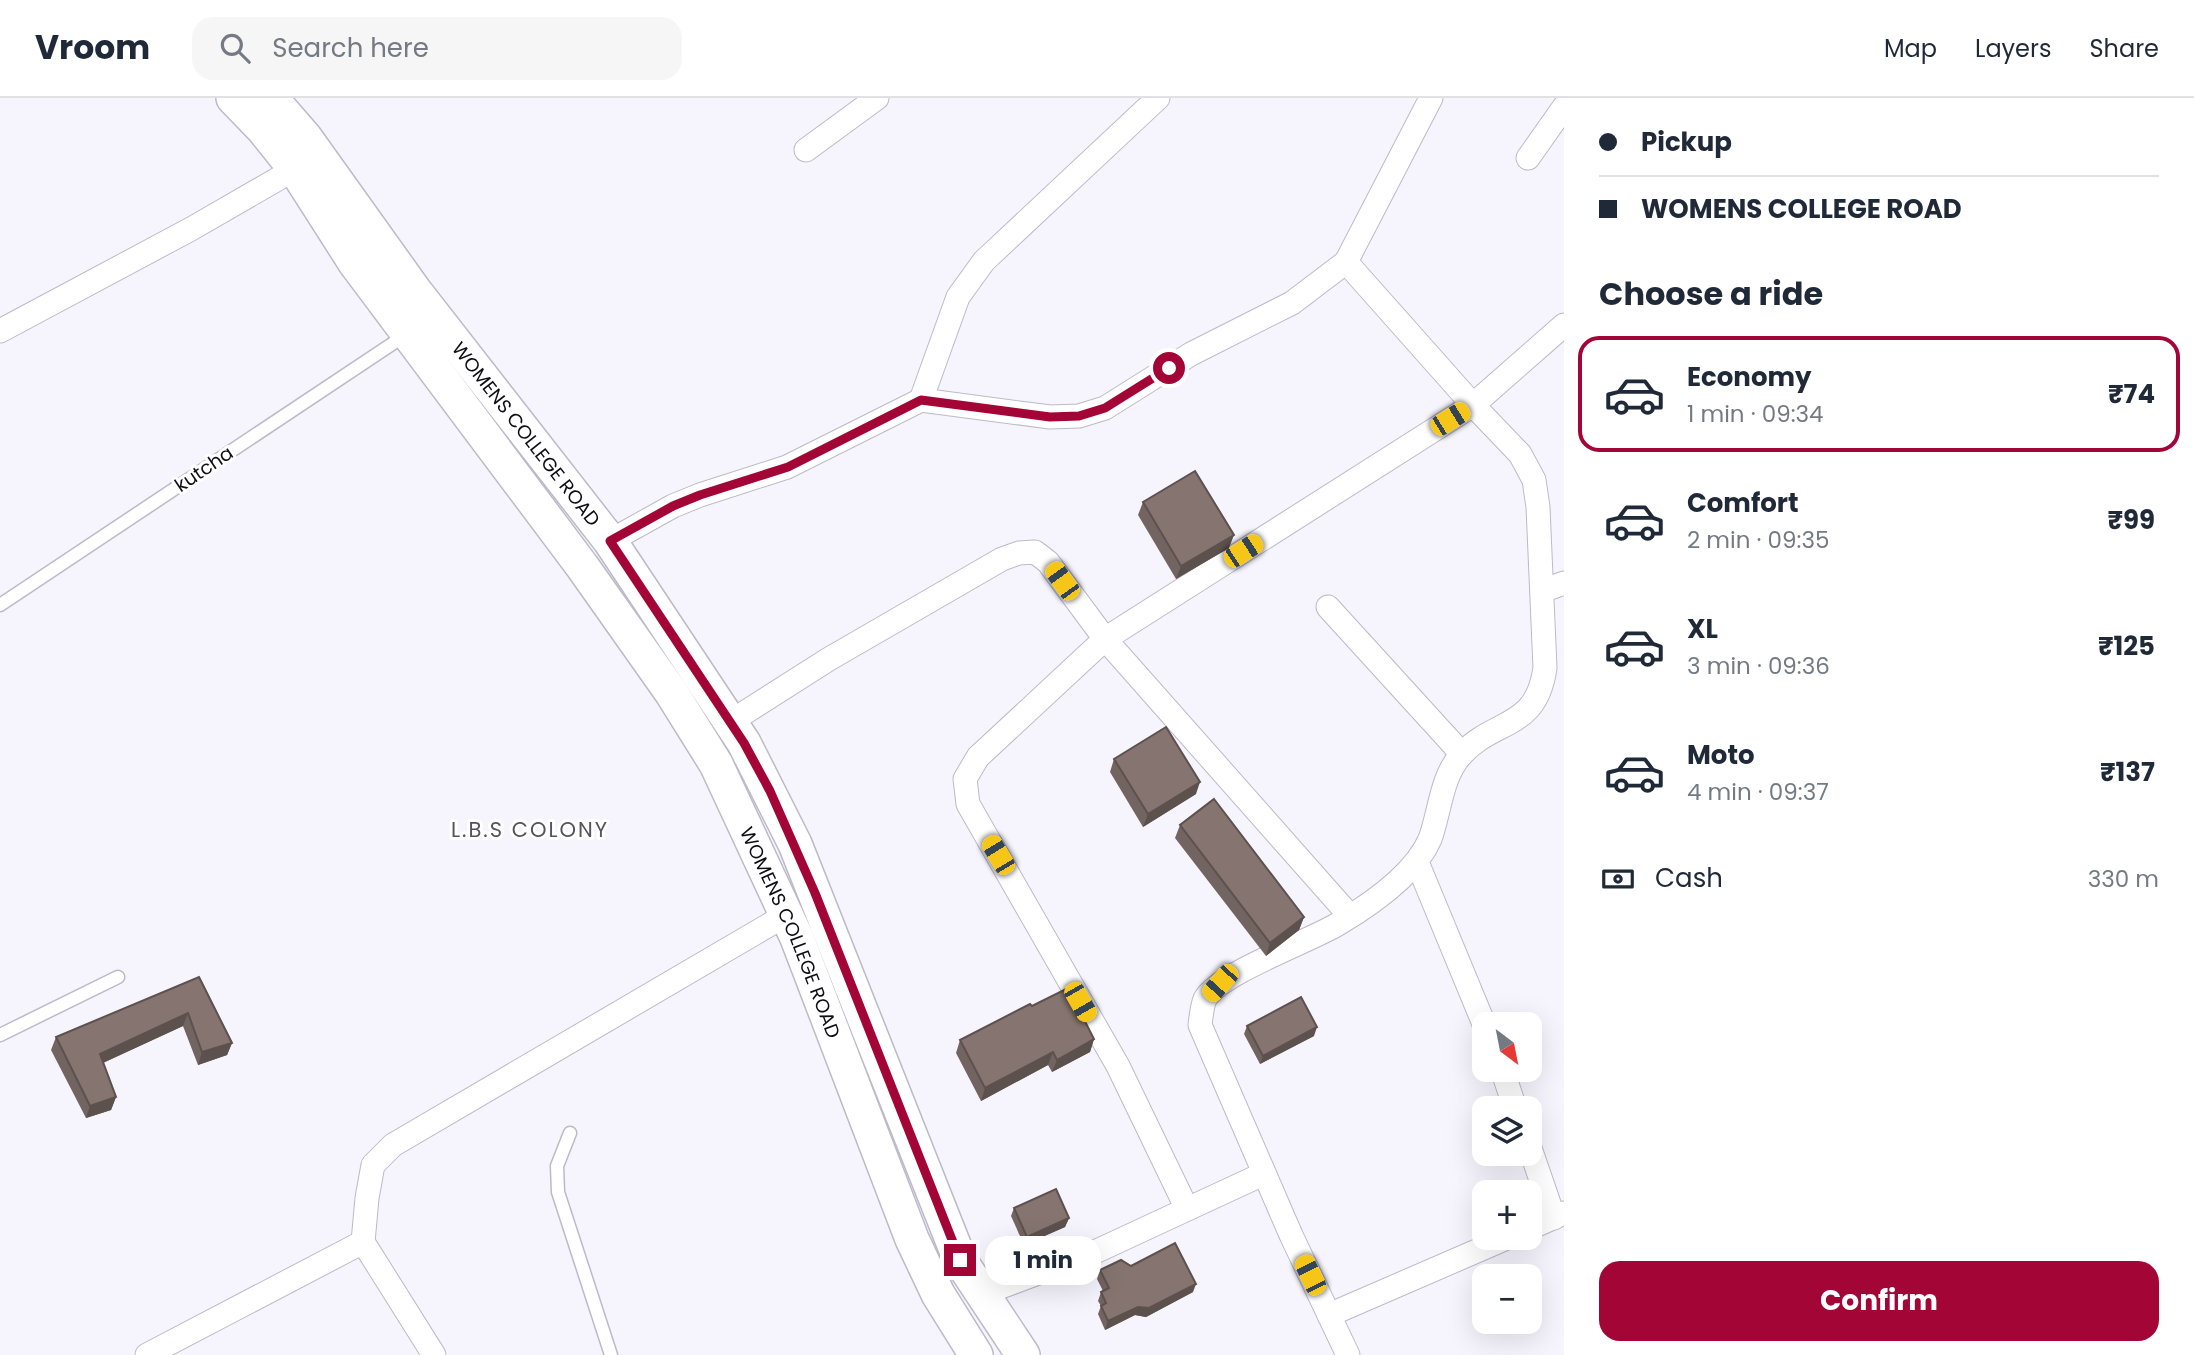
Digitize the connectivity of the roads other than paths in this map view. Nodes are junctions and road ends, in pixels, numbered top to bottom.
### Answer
1 (233, 98) edge
2 (271, 98) edge
3 (877, 98) edge
4 (1158, 98) edge
5 (1432, 98) edge
6 (1564, 107) edge
7 (806, 150) dead end
8 (1528, 158) dead end
9 (295, 169) junction
10 (1346, 262) junction
11 (1564, 325) edge
12 (0, 331) edge
13 (407, 334) junction
14 (921, 400) junction
15 (1473, 405) junction
16 (610, 541) junction
17 (1564, 583) edge
18 (1542, 591) junction
19 (0, 605) edge
20 (1328, 607) dead end
21 (1105, 639) junction
22 (730, 722) junction
23 (1462, 754) junction
24 (1417, 862) junction
25 (786, 915) junction
26 (1350, 916) junction
27 (118, 977) dead end
28 (1479, 1012) edge
29 (0, 1035) edge
30 (570, 1133) dead end
31 (1538, 1166) edge
32 (1263, 1174) junction
33 (1187, 1209) junction
34 (1559, 1216) edge
35 (1542, 1223) edge
36 (363, 1242) junction
37 (1479, 1250) edge
38 (982, 1293) junction
39 (1329, 1315) junction
40 (990, 1347) edge
41 (147, 1355) edge
42 (434, 1355) edge
43 (611, 1355) edge
44 (1348, 1355) edge

1 - 9 main road, WOMENS COLLEGE ROAD
2 - 16 main road, WOMENS COLLEGE ROAD
3 - 7 street
4 - 14 street
5 - 10 street
6 - 8 street
9 - 12 street
9 - 13 main road, WOMENS COLLEGE ROAD
10 - 14 street
10 - 15 street
11 - 15 street
13 - 19 lane, kutcha
13 - 25 main road, WOMENS COLLEGE ROAD
14 - 16 street
15 - 18 street
15 - 21 street
16 - 22 main road, WOMENS COLLEGE ROAD
17 - 18 street
18 - 23 street
20 - 23 street
21 - 22 street
21 - 26 street
21 - 33 street
22 - 38 main road, WOMENS COLLEGE ROAD
23 - 24 street
24 - 26 street
24 - 28 street
25 - 36 street
25 - 40 main road, WOMENS COLLEGE ROAD
26 - 32 street
27 - 29 lane
30 - 43 lane
31 - 34 street
32 - 33 street
32 - 39 street
33 - 38 street
34 - 35 street
36 - 41 street
36 - 42 street
37 - 39 street
38 - 40 main road, WOMENS COLLEGE ROAD
39 - 44 street

